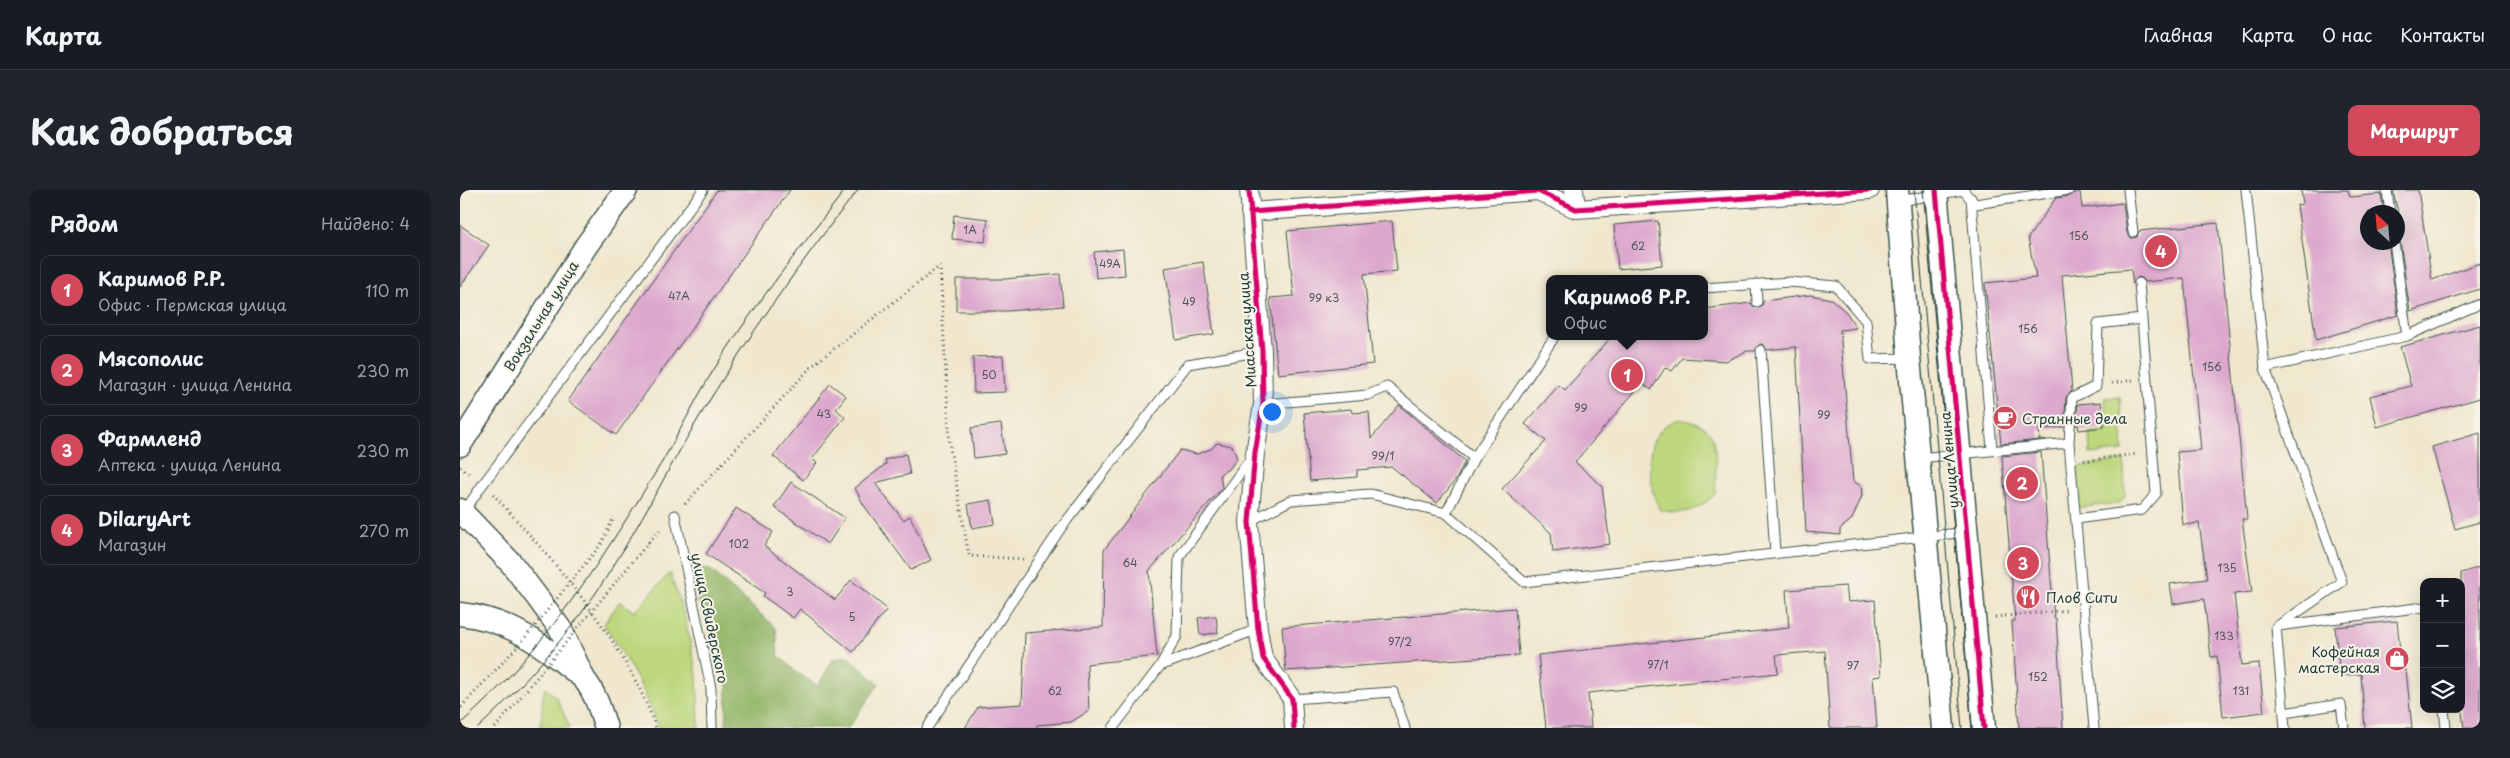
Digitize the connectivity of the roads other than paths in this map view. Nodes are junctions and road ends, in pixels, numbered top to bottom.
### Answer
1 (626, 190) edge
2 (703, 190) edge
3 (1248, 190) edge
4 (1574, 190) edge
5 (1870, 190) edge
6 (1963, 190) edge
7 (2069, 190) edge
8 (2128, 190) edge
9 (2246, 190) edge
10 (2387, 191) edge
11 (1937, 192) edge
12 (1897, 195) edge
13 (1970, 198) junction
14 (2389, 205) edge
15 (1576, 210) junction
16 (1250, 212) junction
17 (2133, 232) dead end
18 (2395, 250) edge
19 (2139, 283) dead end
20 (1756, 284) junction
21 (1708, 288) edge
22 (1757, 302) dead end
23 (2480, 304) edge
24 (2142, 319) junction
25 (2407, 336) junction
26 (1552, 340) edge
27 (1761, 350) dead end
28 (1262, 351) junction
29 (1909, 358) junction
30 (2265, 368) junction
31 (1263, 404) junction
32 (2069, 443) junction
33 (460, 445) edge
34 (1992, 449) junction
35 (1960, 452) junction
36 (1255, 453) junction
37 (1474, 458) junction
38 (1918, 458) junction
39 (462, 512) edge
40 (1446, 513) junction
41 (675, 515) road end
42 (2076, 519) junction
43 (1249, 522) junction
44 (1967, 532) junction
45 (1925, 538) junction
46 (1775, 552) junction
47 (2420, 608) edge
48 (460, 614) edge
49 (2276, 627) junction
50 (1258, 629) junction
51 (1160, 666) junction
52 (584, 679) junction
53 (1292, 699) junction
54 (2284, 713) junction
55 (2444, 713) edge
56 (606, 728) edge
57 (712, 728) edge
58 (927, 728) edge
59 (1113, 728) edge
60 (1294, 728) edge
61 (1404, 728) edge
62 (1943, 728) edge
63 (1984, 728) edge
64 (2094, 728) edge
65 (2285, 728) edge
66 (2344, 728) edge
67 (2446, 728) edge

1 - 33 street, Вокзальная улица
2 - 39 lane
3 - 16 street, Миасская улица
4 - 15 street
5 - 15 street
6 - 11 lane
6 - 13 lane
7 - 13 lane
8 - 17 lane
9 - 30 lane
10 - 14 lane
11 - 12 lane
11 - 35 street, улица Ленина
12 - 29 street
13 - 34 lane
15 - 16 street
16 - 28 street, Миасская улица
18 - 25 lane
19 - 24 lane
20 - 21 lane
20 - 22 lane
20 - 29 lane
23 - 25 lane
24 - 32 lane
24 - 42 lane
25 - 30 lane
26 - 37 lane
27 - 46 lane
28 - 31 street, Миасская улица
28 - 58 lane
29 - 38 street
30 - 49 lane
31 - 36 street, Миасская улица
31 - 37 lane
32 - 34 lane
32 - 42 lane
34 - 35 lane
35 - 38 lane
35 - 44 street, улица Ленина
36 - 43 street, Миасская улица
36 - 51 lane
37 - 40 lane
38 - 45 street
39 - 52 street
40 - 43 lane
40 - 46 lane
41 - 57 lane, улица Свидерского
42 - 64 lane
43 - 50 street, Миасская улица
44 - 45 lane
44 - 63 street, улица Ленина
45 - 46 lane
45 - 62 street
47 - 49 lane
48 - 52 street
49 - 54 lane
50 - 51 lane
50 - 53 street, Миасская улица
51 - 59 lane
52 - 56 street
53 - 60 street
53 - 61 lane
54 - 65 lane
54 - 66 lane
55 - 67 lane

